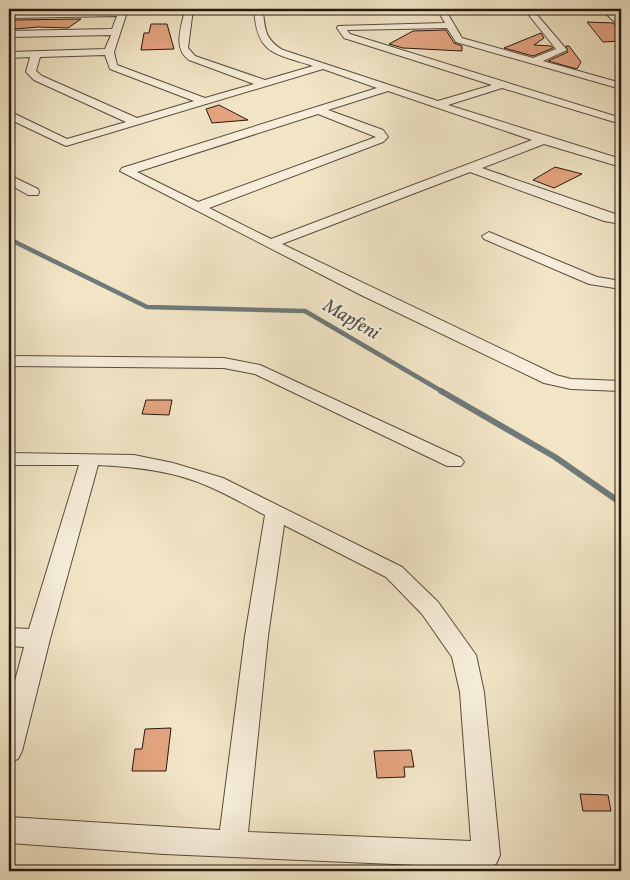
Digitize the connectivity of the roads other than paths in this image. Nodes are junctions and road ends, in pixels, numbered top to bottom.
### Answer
1 (189, 9) edge
2 (335, 9) edge
3 (340, 9) edge
4 (441, 9) edge
5 (528, 9) edge
6 (605, 9) edge
7 (258, 10) edge
8 (123, 11) edge
9 (9, 15) edge
10 (450, 25) junction
11 (621, 25) edge
12 (117, 32) junction
13 (9, 34) edge
14 (109, 52) junction
15 (36, 54) junction
16 (9, 55) edge
17 (534, 61) junction
18 (324, 66) junction
19 (621, 75) edge
20 (608, 82) junction
21 (265, 84) junction
22 (502, 84) junction
23 (621, 86) edge
24 (388, 88) junction
25 (205, 102) junction
26 (440, 104) junction
27 (317, 110) junction
28 (9, 115) edge
29 (621, 121) edge
30 (136, 122) junction
31 (543, 140) junction
32 (621, 163) edge
33 (471, 168) junction
34 (9, 179) edge
35 (33, 192) dead end
36 (198, 206) junction
37 (621, 220) edge
38 (489, 236) dead end
39 (272, 243) junction
40 (621, 285) edge
41 (9, 362) edge
42 (621, 386) edge
43 (9, 459) edge
44 (90, 459) junction
45 (454, 462) dead end
46 (276, 512) junction
47 (9, 637) edge
48 (38, 639) junction
49 (9, 751) edge
50 (9, 830) edge
51 (234, 844) junction

1 - 21 street
2 - 3 street
2 - 7 street
4 - 10 street
5 - 17 street
6 - 11 street
7 - 18 street
8 - 9 street
8 - 12 street
10 - 17 street
10 - 22 street
12 - 13 street
12 - 14 street
14 - 15 street
14 - 25 street
15 - 16 street
15 - 30 street
17 - 20 street
18 - 21 street
18 - 24 street
19 - 20 street
20 - 23 street
21 - 25 street
22 - 26 street
22 - 29 street
24 - 26 street
24 - 27 street
25 - 30 street
26 - 31 street
27 - 36 street
27 - 36 street
28 - 30 street
31 - 32 street
31 - 33 street
33 - 37 street
33 - 39 street
34 - 35 street
36 - 39 street
38 - 40 street
39 - 42 street
41 - 45 street
43 - 44 street
44 - 46 street
44 - 48 street
46 - 51 street
46 - 51 street
47 - 48 street
48 - 49 street
50 - 51 street

